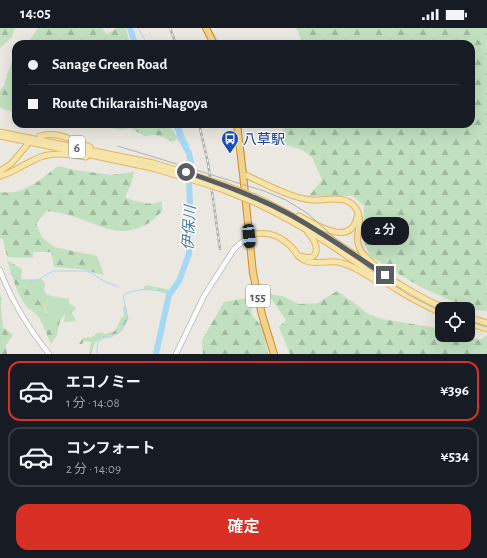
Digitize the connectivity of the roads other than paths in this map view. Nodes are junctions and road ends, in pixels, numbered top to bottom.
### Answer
1 (206, 28) edge
2 (212, 40) edge
3 (237, 128) edge
4 (0, 132) edge
5 (0, 136) edge
6 (40, 136) dead end
7 (27, 145) dead end
8 (103, 153) junction
9 (130, 164) junction
10 (152, 166) junction
11 (0, 171) edge
12 (243, 174) junction
13 (0, 176) edge
14 (257, 200) junction
15 (357, 210) junction
16 (304, 228) junction
17 (249, 236) junction
18 (340, 249) junction
19 (294, 250) junction
20 (0, 270) edge
21 (377, 270) junction
22 (413, 300) junction
23 (435, 303) edge
24 (435, 310) edge
25 (475, 319) edge
26 (487, 322) edge
27 (475, 325) edge
28 (487, 329) edge
29 (49, 354) edge
30 (176, 354) edge
31 (274, 354) edge

1 - 2 highway
3 - 12 highway, 155
4 - 8 main road, 6
5 - 9 main road, 6
6 - 8 main road
7 - 11 main road
8 - 10 main road, 6
9 - 10 main road, 6
9 - 13 main road
10 - 14 main road, 6, bridge
12 - 15 main road
12 - 17 highway, 155
14 - 15 main road
14 - 16 main road, 6
14 - 18 main road, 6
15 - 21 main road, 6
16 - 18 main road, 6
16 - 19 main road
17 - 19 main road, 6
17 - 30 street
17 - 31 highway, 155
18 - 21 main road, 6
18 - 22 main road, 6
19 - 22 main road, 6
20 - 29 street
21 - 23 main road, 6
22 - 24 main road, 6
25 - 26 main road
27 - 28 main road

